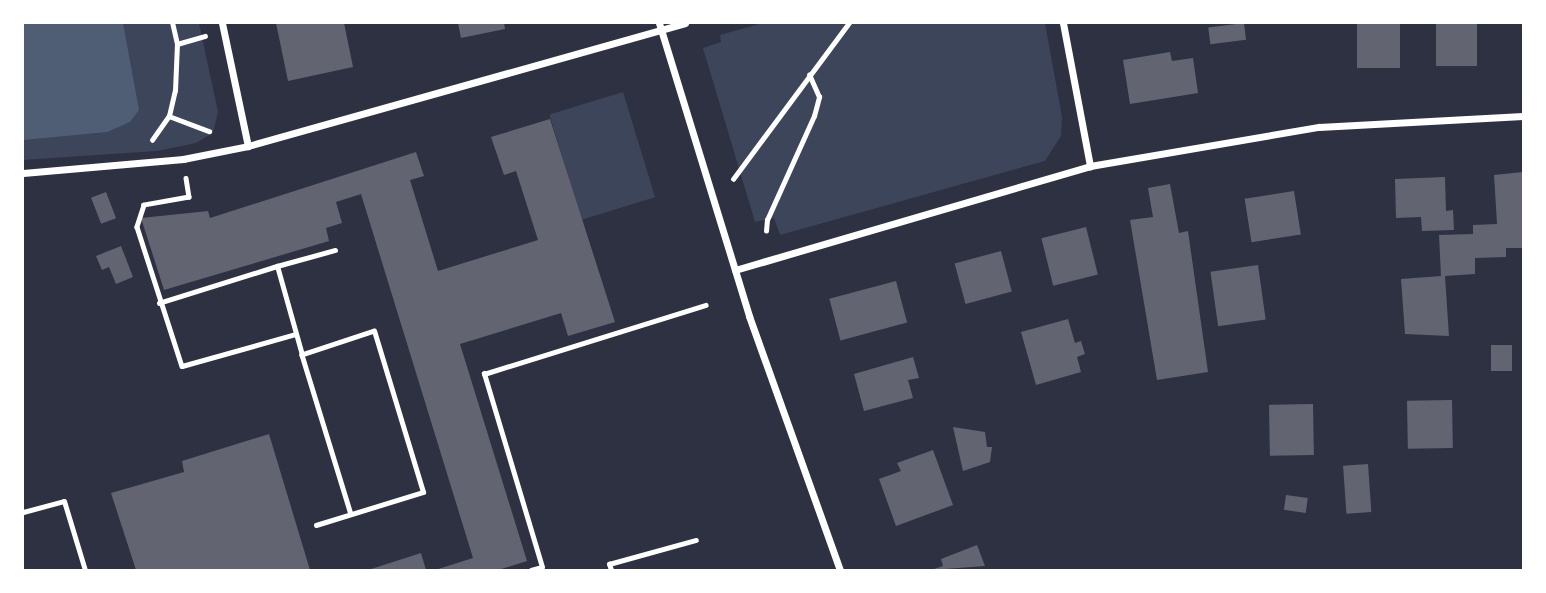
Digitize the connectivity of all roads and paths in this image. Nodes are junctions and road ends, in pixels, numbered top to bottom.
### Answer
1 (172, 23) edge
2 (222, 23) edge
3 (685, 23) edge
4 (849, 23) edge
5 (1063, 23) edge
6 (660, 26) edge
7 (209, 35) dead end
8 (177, 44) junction
9 (809, 75) junction
10 (169, 116) junction
11 (1523, 116) edge
12 (220, 135) dead end
13 (248, 146) junction
14 (148, 147) dead end
15 (183, 159) junction
16 (1090, 166) junction
17 (23, 173) edge
18 (733, 179) dead end
19 (766, 231) dead end
20 (335, 250) dead end
21 (277, 266) junction
22 (735, 270) junction
23 (159, 303) junction
24 (705, 305) dead end
25 (296, 334) junction
26 (302, 355) junction
27 (23, 512) edge
28 (351, 514) junction
29 (316, 525) dead end
30 (696, 540) dead end
31 (85, 570) edge
32 (531, 570) edge
33 (611, 570) edge
34 (840, 570) edge

1 - 8 path
2 - 13 street
3 - 6 street
4 - 9 path
5 - 16 street
6 - 13 street
6 - 22 street
7 - 8 path
8 - 10 path
9 - 18 path
9 - 19 path
10 - 12 path
10 - 14 path
11 - 16 street
13 - 15 street
15 - 17 street
15 - 23 path
16 - 22 street
20 - 21 path
21 - 23 path
21 - 25 path
22 - 34 street
23 - 25 path
24 - 32 path
25 - 26 path
26 - 28 path
26 - 28 path
27 - 31 lane
28 - 29 path
30 - 33 path

